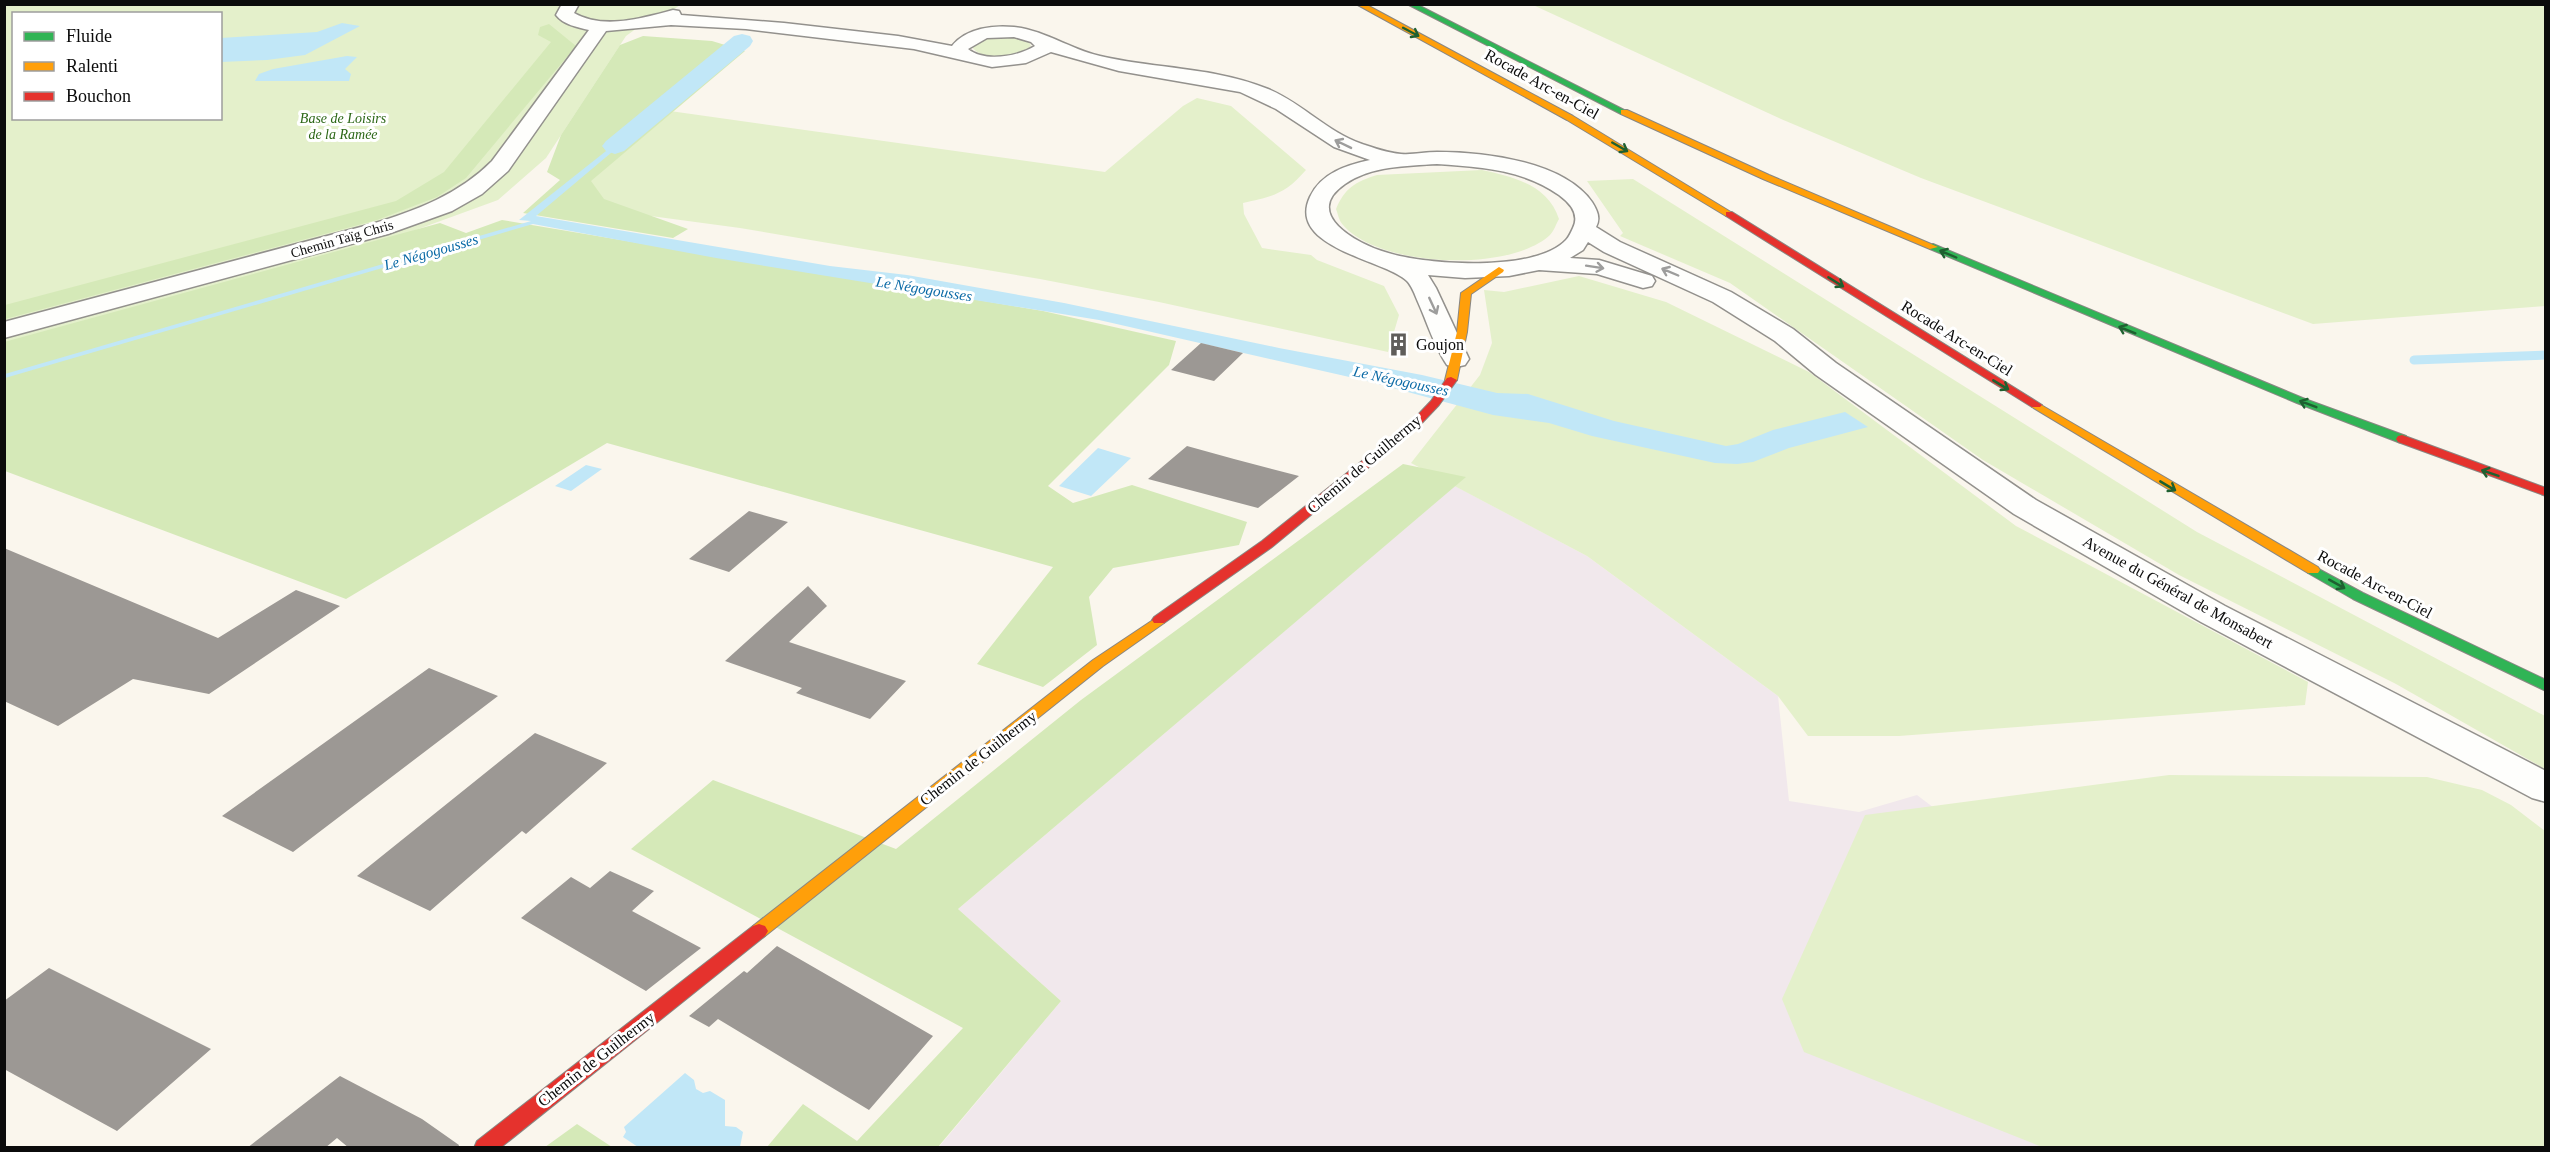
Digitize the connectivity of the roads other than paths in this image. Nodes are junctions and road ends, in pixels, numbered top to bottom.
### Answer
1 (571, 4) edge
2 (691, 4) edge
3 (1359, 4) edge
4 (1410, 4) edge
5 (652, 21) junction
6 (764, 24) junction
7 (601, 26) junction
8 (980, 35) junction
9 (1045, 43) junction
10 (963, 54) junction
11 (1009, 60) junction
12 (1399, 160) junction
13 (1328, 163) junction
14 (1586, 231) junction
15 (1536, 263) junction
16 (1396, 264) junction
17 (1499, 270) junction
18 (4, 330) edge
19 (1454, 369) junction
20 (1826, 369) junction
21 (2546, 492) edge
22 (2546, 686) edge
23 (2546, 788) edge
24 (484, 1148) edge

1 - 7 street
2 - 5 street
2 - 6 street
3 -> 22 main road, Rocade Arc-en-Ciel
21 -> 4 main road, Rocade Arc-en-Ciel
5 - 6 street
5 - 7 street
6 - 8 street
6 - 10 street
7 - 18 street, Chemin Taïg Chris
8 - 9 street
8 - 10 street
9 - 11 street
12 -> 9 street
10 - 11 street
11 - 13 street
12 - 13 street
12 - 14 street
13 - 16 street
14 - 15 street
20 -> 14 street, Avenue du Général de Monsabert
15 - 17 street
15 -> 20 street, Avenue du Général de Monsabert
16 - 17 street
16 -> 19 street
17 - 19 main road, Chemin de Guilhermy
19 - 24 main road, Chemin de Guilhermy
20 - 23 street, Avenue du Général de Monsabert

